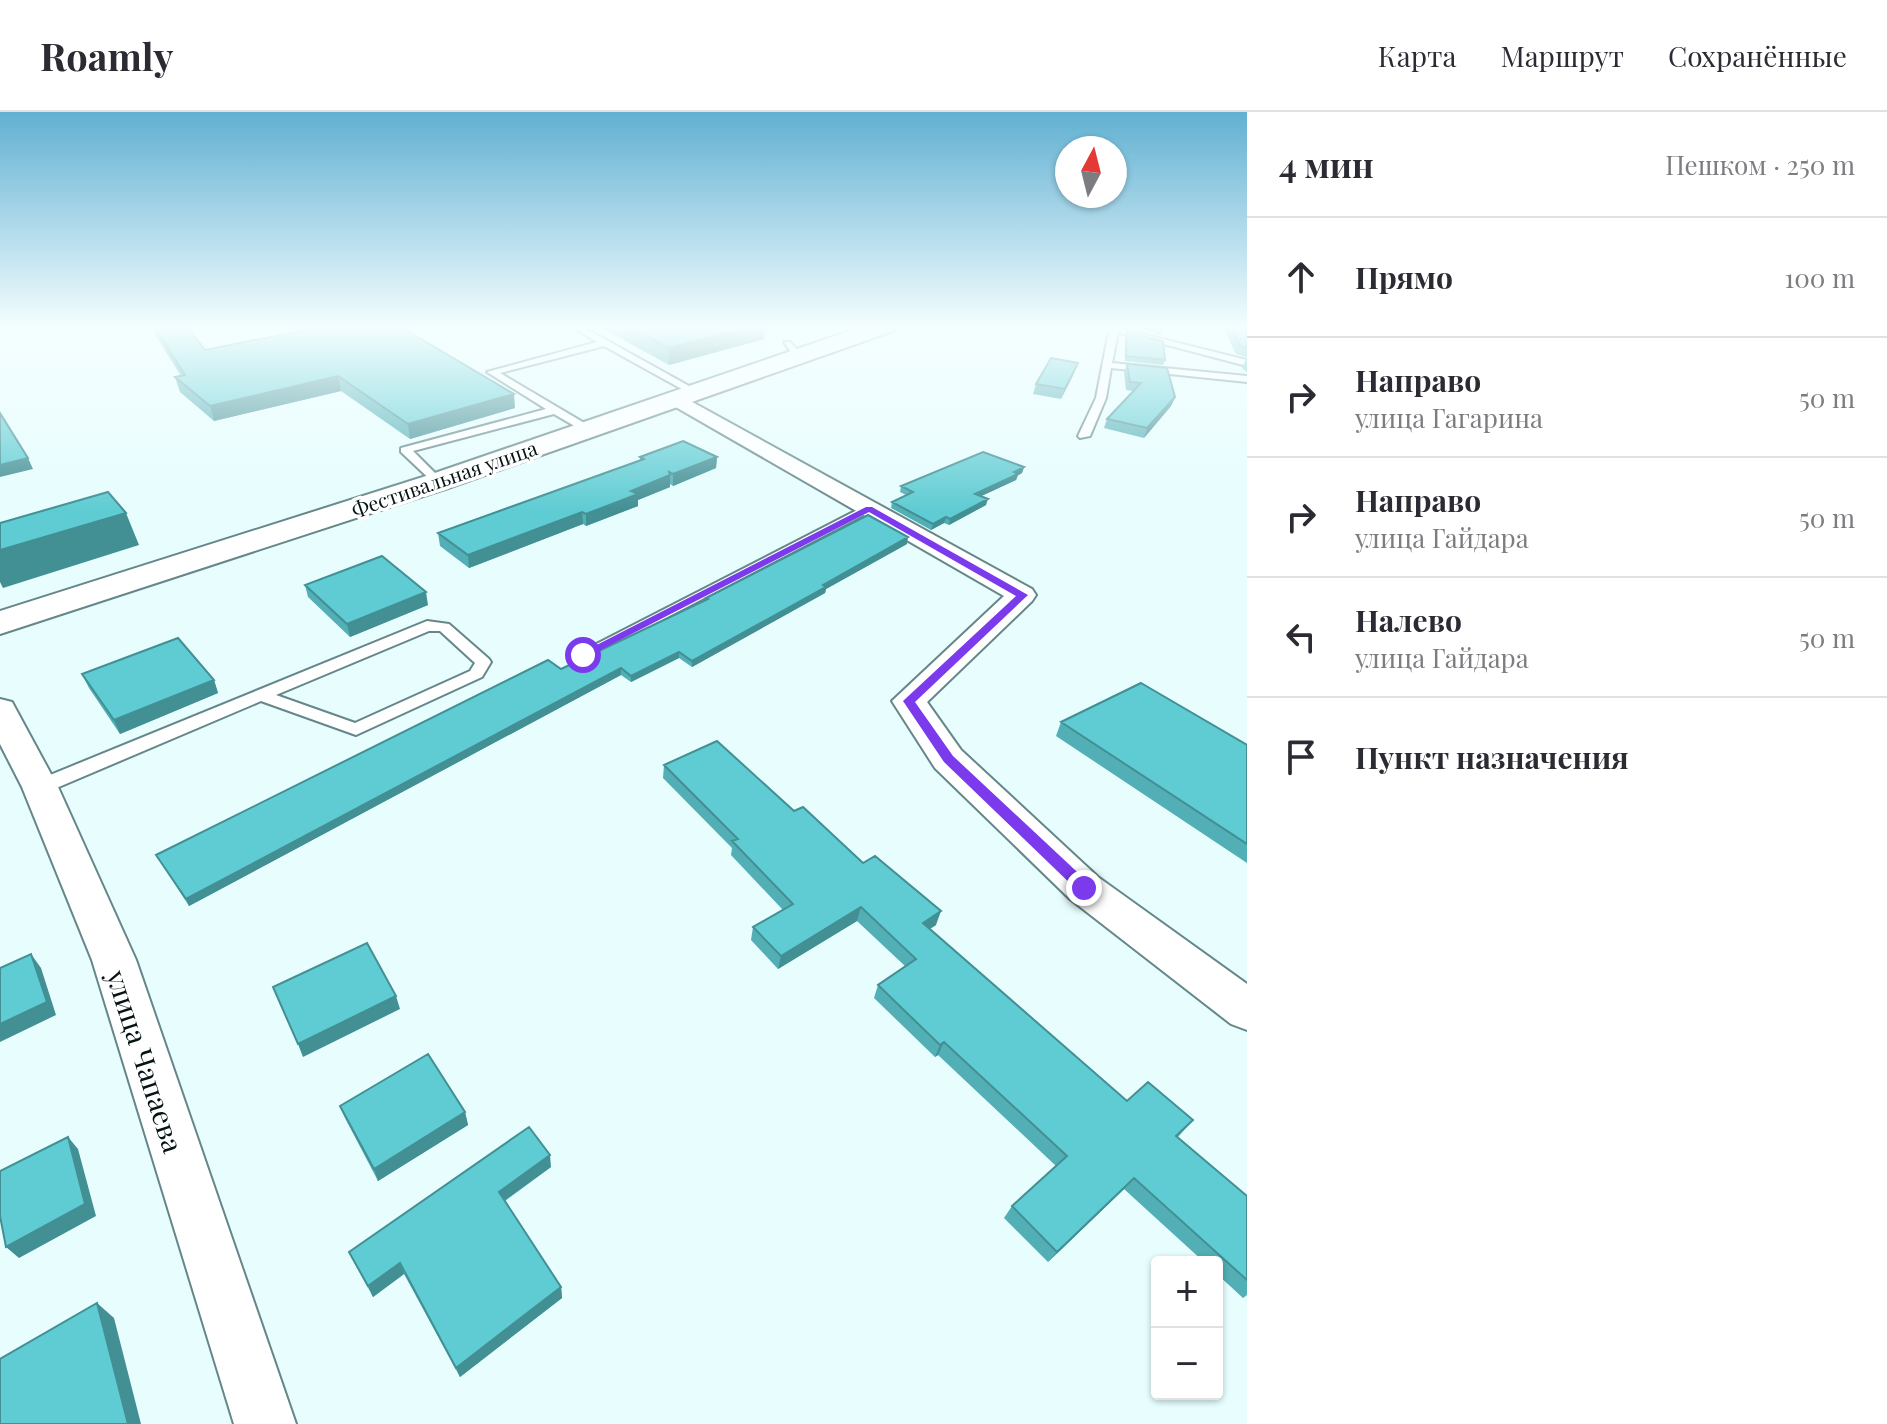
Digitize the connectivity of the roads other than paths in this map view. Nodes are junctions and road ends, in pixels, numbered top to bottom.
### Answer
1 (517, 387) edge
2 (671, 387) edge
3 (702, 387) edge
4 (1103, 387) edge
5 (683, 395) junction
6 (555, 410) junction
7 (587, 429) junction
8 (1084, 436) dead end
9 (437, 482) junction
10 (869, 509) junction
11 (0, 623) edge
12 (583, 655) edge
13 (263, 696) junction
14 (0, 710) edge
15 (40, 787) junction
16 (1247, 1010) edge
17 (265, 1424) edge

1 - 6 lane
2 - 5 lane
3 - 5 street, Фестивальная улица
4 - 8 lane
5 - 7 street, Фестивальная улица
5 - 10 street
6 - 7 lane
6 - 9 lane
7 - 9 street, Фестивальная улица
9 - 11 street, Фестивальная улица
10 - 12 lane
10 - 16 street
13 - 13 lane
13 - 15 lane
14 - 15 street, улица Чапаева
15 - 17 street, улица Чапаева

